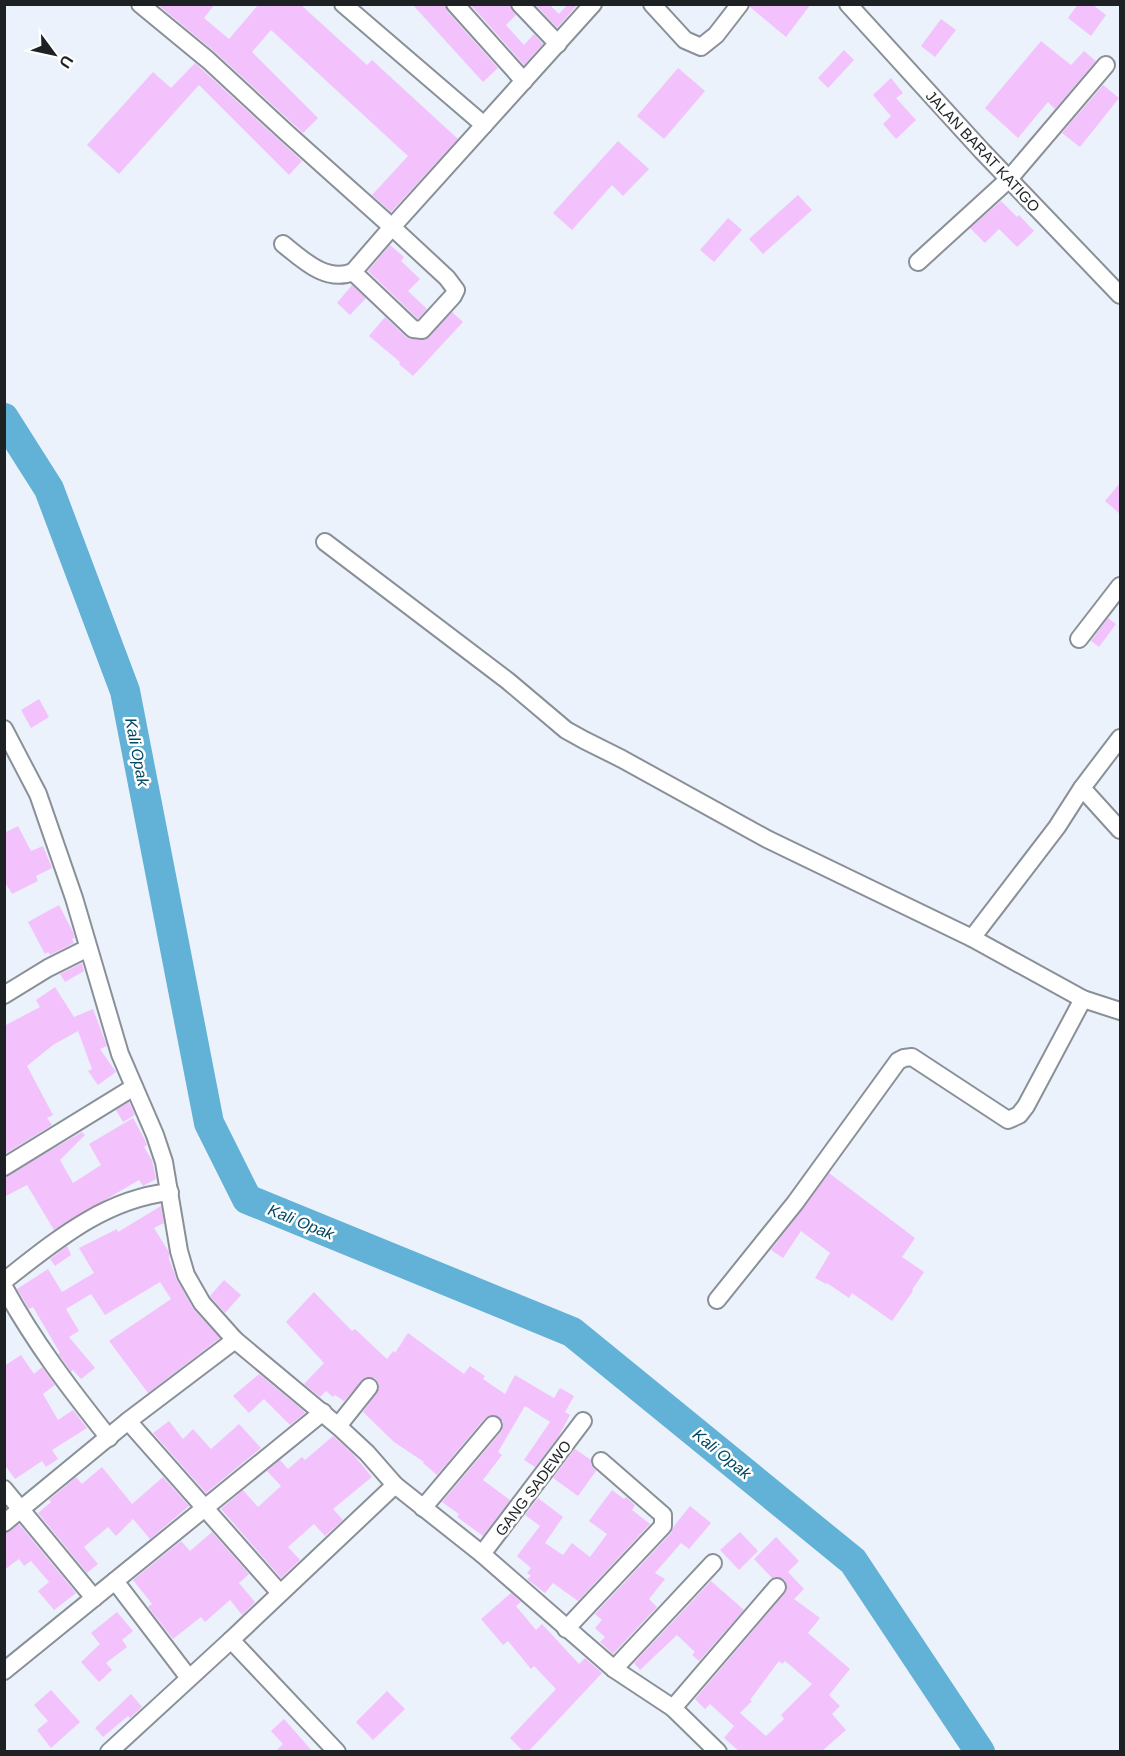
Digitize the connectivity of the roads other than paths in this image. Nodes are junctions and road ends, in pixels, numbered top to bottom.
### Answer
1 (140, 4) edge
2 (343, 4) edge
3 (455, 4) edge
4 (520, 4) edge
5 (652, 4) edge
6 (740, 4) edge
7 (848, 4) edge
8 (593, 5) edge
9 (558, 44) junction
10 (1106, 65) dead end
11 (524, 81) junction
12 (484, 125) junction
13 (1009, 179) junction
14 (392, 226) junction
15 (283, 244) dead end
16 (918, 262) dead end
17 (352, 272) junction
18 (1120, 295) edge
19 (325, 542) dead end
20 (1120, 586) edge
21 (1079, 639) dead end
22 (4, 729) edge
23 (1120, 738) edge
24 (1082, 788) junction
25 (1120, 830) edge
26 (972, 938) junction
27 (88, 948) junction
28 (4, 994) edge
29 (1083, 999) junction
30 (1120, 1011) edge
31 (134, 1087) junction
32 (4, 1167) edge
33 (170, 1192) junction
34 (4, 1281) edge
35 (4, 1287) edge
36 (717, 1300) dead end
37 (235, 1340) junction
38 (369, 1387) dead end
39 (322, 1412) junction
40 (128, 1421) junction
41 (584, 1421) dead end
42 (493, 1425) dead end
43 (339, 1426) junction
44 (109, 1438) junction
45 (601, 1461) dead end
46 (395, 1485) junction
47 (4, 1489) edge
48 (204, 1508) junction
49 (423, 1508) junction
50 (22, 1509) junction
51 (4, 1523) edge
52 (482, 1554) junction
53 (713, 1563) dead end
54 (115, 1581) junction
55 (777, 1587) dead end
56 (280, 1593) junction
57 (94, 1598) junction
58 (566, 1629) junction
59 (231, 1640) junction
60 (614, 1669) junction
61 (4, 1671) edge
62 (189, 1678) junction
63 (673, 1708) junction
64 (109, 1752) edge
65 (338, 1752) edge
66 (718, 1752) edge

1 - 14 street
2 - 12 street
3 - 11 street
4 - 9 street
5 - 6 street
7 - 13 street, JALAN BARAT KATIGO
8 - 9 street
9 - 11 street
10 - 13 street
11 - 12 street
12 - 14 street
13 - 16 street
13 - 18 street, JALAN BARAT KATIGO
14 - 17 street
14 - 17 street
15 - 17 street
19 - 26 street
20 - 21 street
22 - 27 street
23 - 24 street
24 - 25 street
24 - 26 street
26 - 29 street
27 - 28 street
27 - 31 street
29 - 30 street
29 - 36 street
31 - 32 street
31 - 33 street
33 - 34 street
33 - 37 street
35 - 44 street
37 - 39 street
37 - 40 street
38 - 43 street
39 - 43 street
39 - 48 street
40 - 44 street
40 - 48 street
41 - 52 street, GANG SADEWO
42 - 49 street
43 - 46 street
44 - 50 street
45 - 58 street
46 - 49 street
46 - 56 street
47 - 50 street
48 - 54 street
48 - 56 street
49 - 52 street
50 - 51 street
50 - 57 street
52 - 58 street
53 - 60 street
54 - 57 street
54 - 62 street
55 - 63 street
56 - 59 street
57 - 61 street
58 - 60 street
59 - 62 street
59 - 65 street
60 - 63 street
62 - 64 street
63 - 66 street

